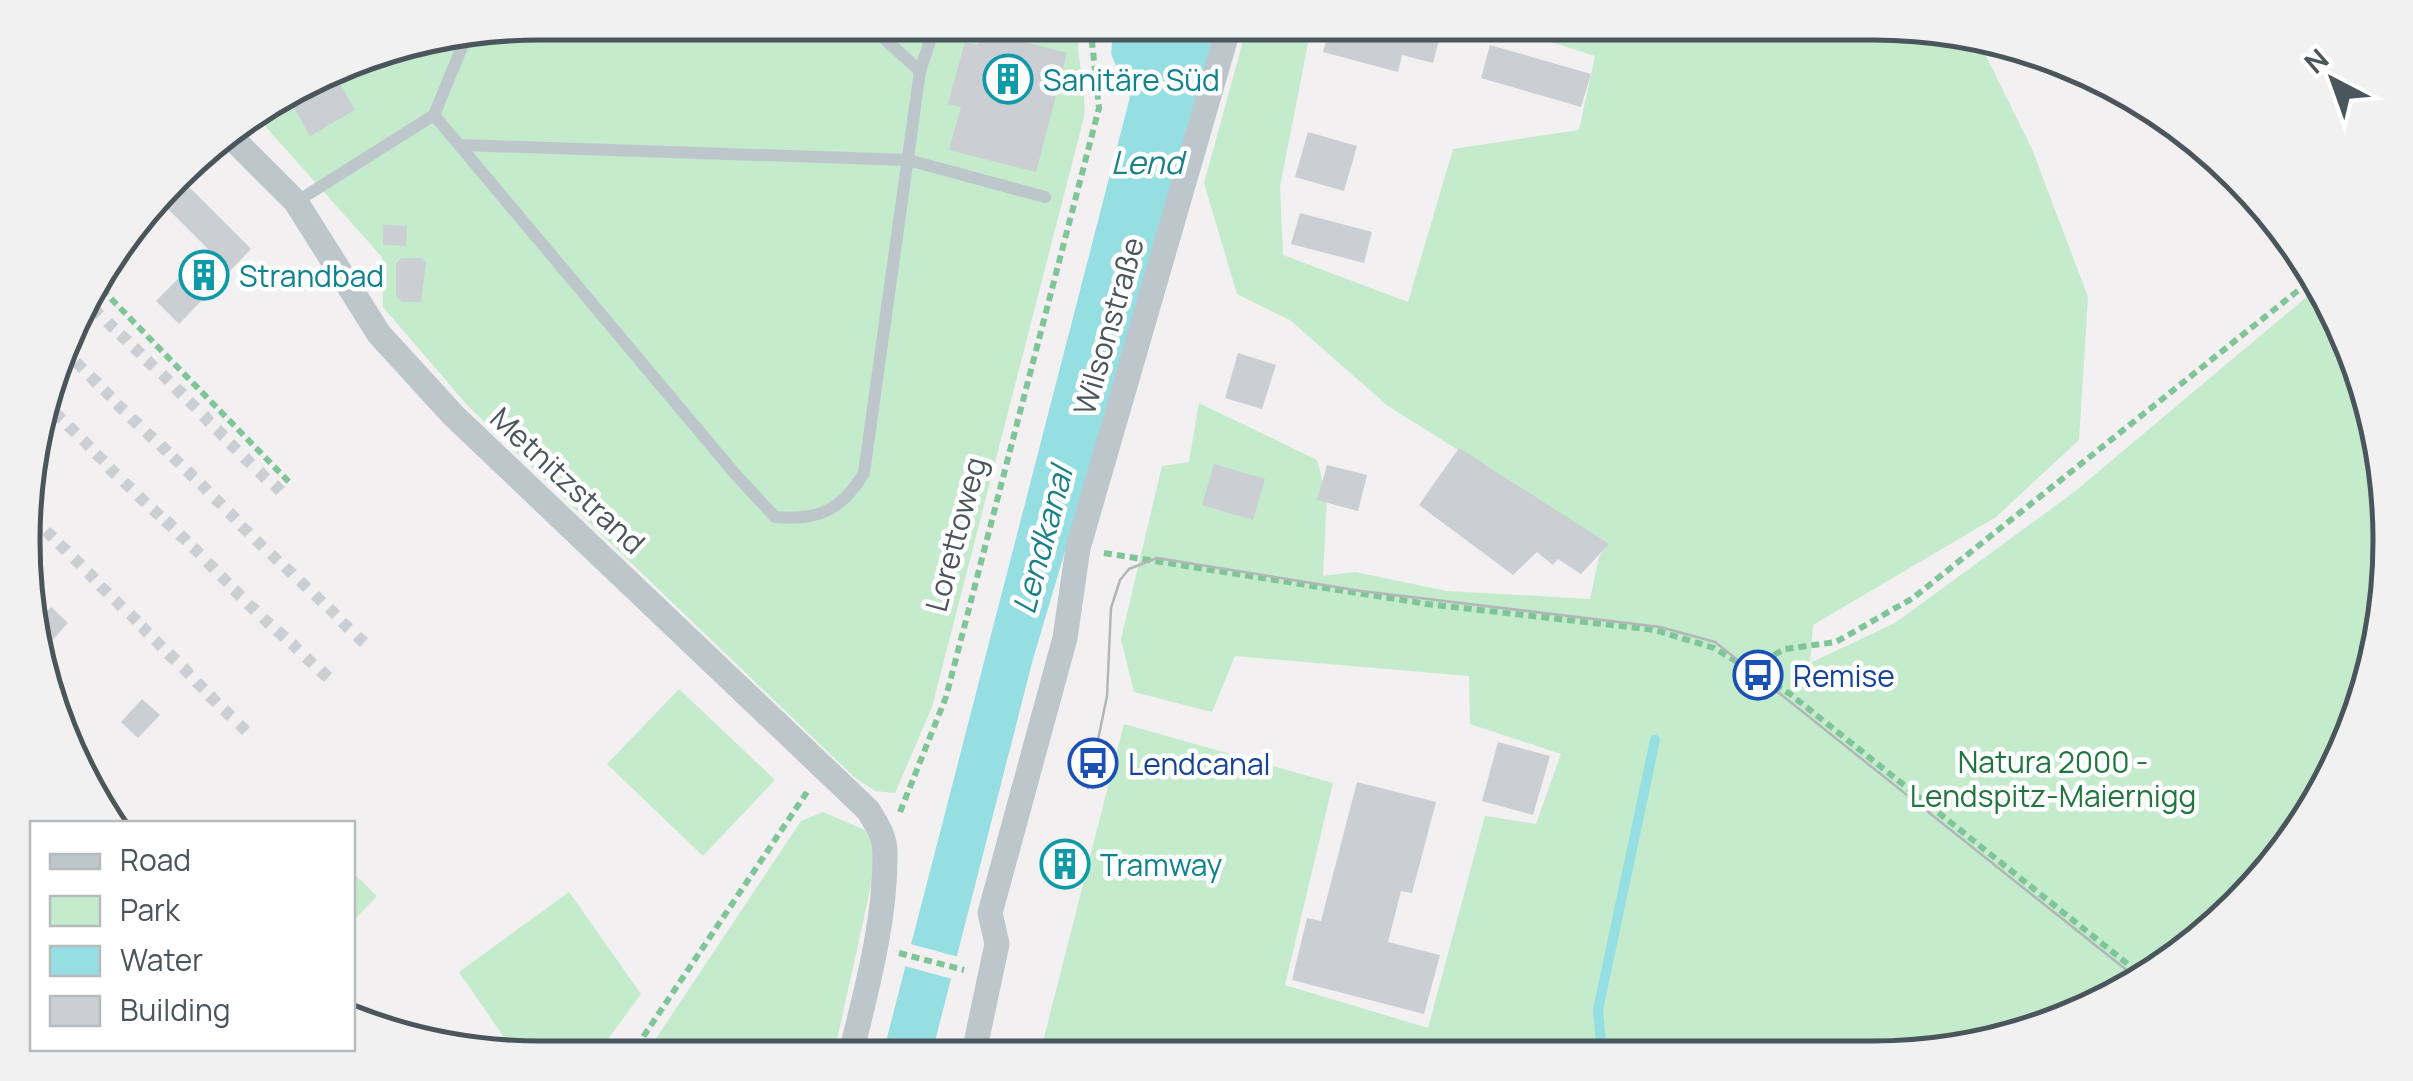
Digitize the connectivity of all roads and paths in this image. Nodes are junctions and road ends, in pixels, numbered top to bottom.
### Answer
1 (887, 40) edge
2 (930, 40) edge
3 (1092, 40) edge
4 (1225, 40) edge
5 (462, 46) edge
6 (920, 71) junction
7 (434, 115) junction
8 (237, 143) edge
9 (460, 145) junction
10 (908, 160) junction
11 (1045, 197) dead end
12 (296, 202) junction
13 (2304, 286) edge
14 (106, 293) edge
15 (290, 482) dead end
16 (1078, 548) junction
17 (1751, 667) junction
18 (824, 767) junction
19 (886, 850) junction
20 (883, 949) dead end
21 (2133, 968) edge
22 (976, 973) dead end
23 (640, 1041) edge
24 (854, 1041) edge
25 (976, 1041) edge

1 - 6 lane
2 - 6 lane
3 - 19 path, Lorettoweg
4 - 16 street, Wilsonstraße
5 - 7 lane
6 - 10 lane
7 - 9 lane
7 - 12 lane
8 - 12 street, Metnitzstrand
9 - 10 lane
9 - 10 lane
10 - 11 lane
12 - 18 street, Metnitzstrand
13 - 17 path
14 - 15 path
16 - 17 path
16 - 25 street, Wilsonstraße
17 - 21 path
18 - 19 street, Metnitzstrand
18 - 23 path
19 - 24 street
20 - 22 path

